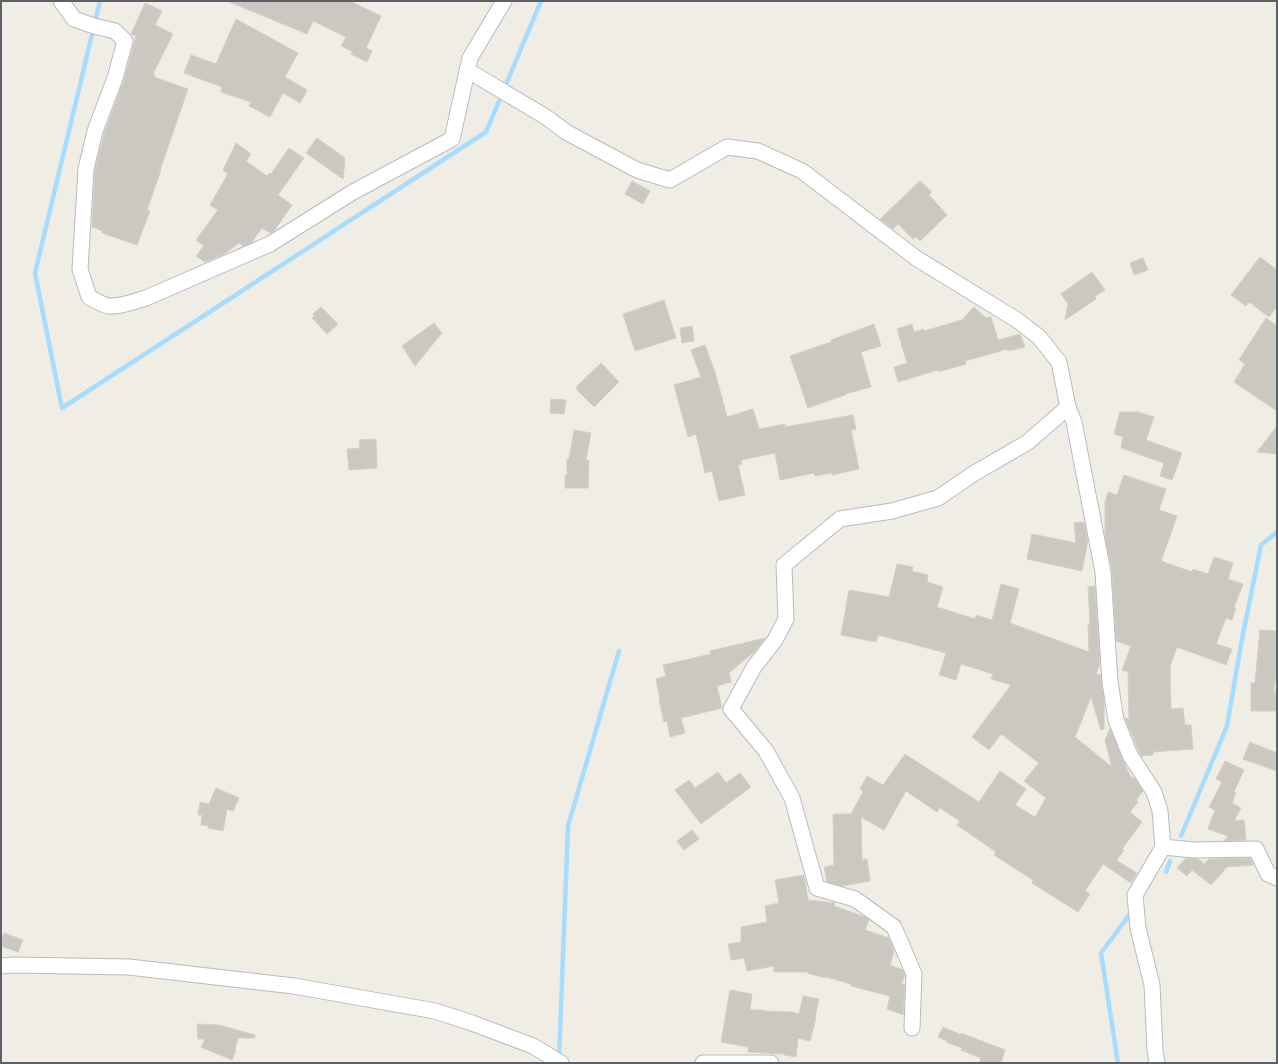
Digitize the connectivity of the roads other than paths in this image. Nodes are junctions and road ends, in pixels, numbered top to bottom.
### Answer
1 (61, 1) edge
2 (504, 1) edge
3 (467, 70) junction
4 (1068, 407) junction
5 (1163, 847) junction
6 (1277, 878) edge
7 (1, 966) edge
8 (912, 1028) dead end
9 (561, 1063) edge
10 (703, 1063) edge
11 (771, 1063) edge
12 (1157, 1063) edge

1 - 3 street
2 - 3 street
3 - 4 street
4 - 5 street
4 - 8 street
5 - 6 street
5 - 12 street
7 - 9 street
10 - 11 street

